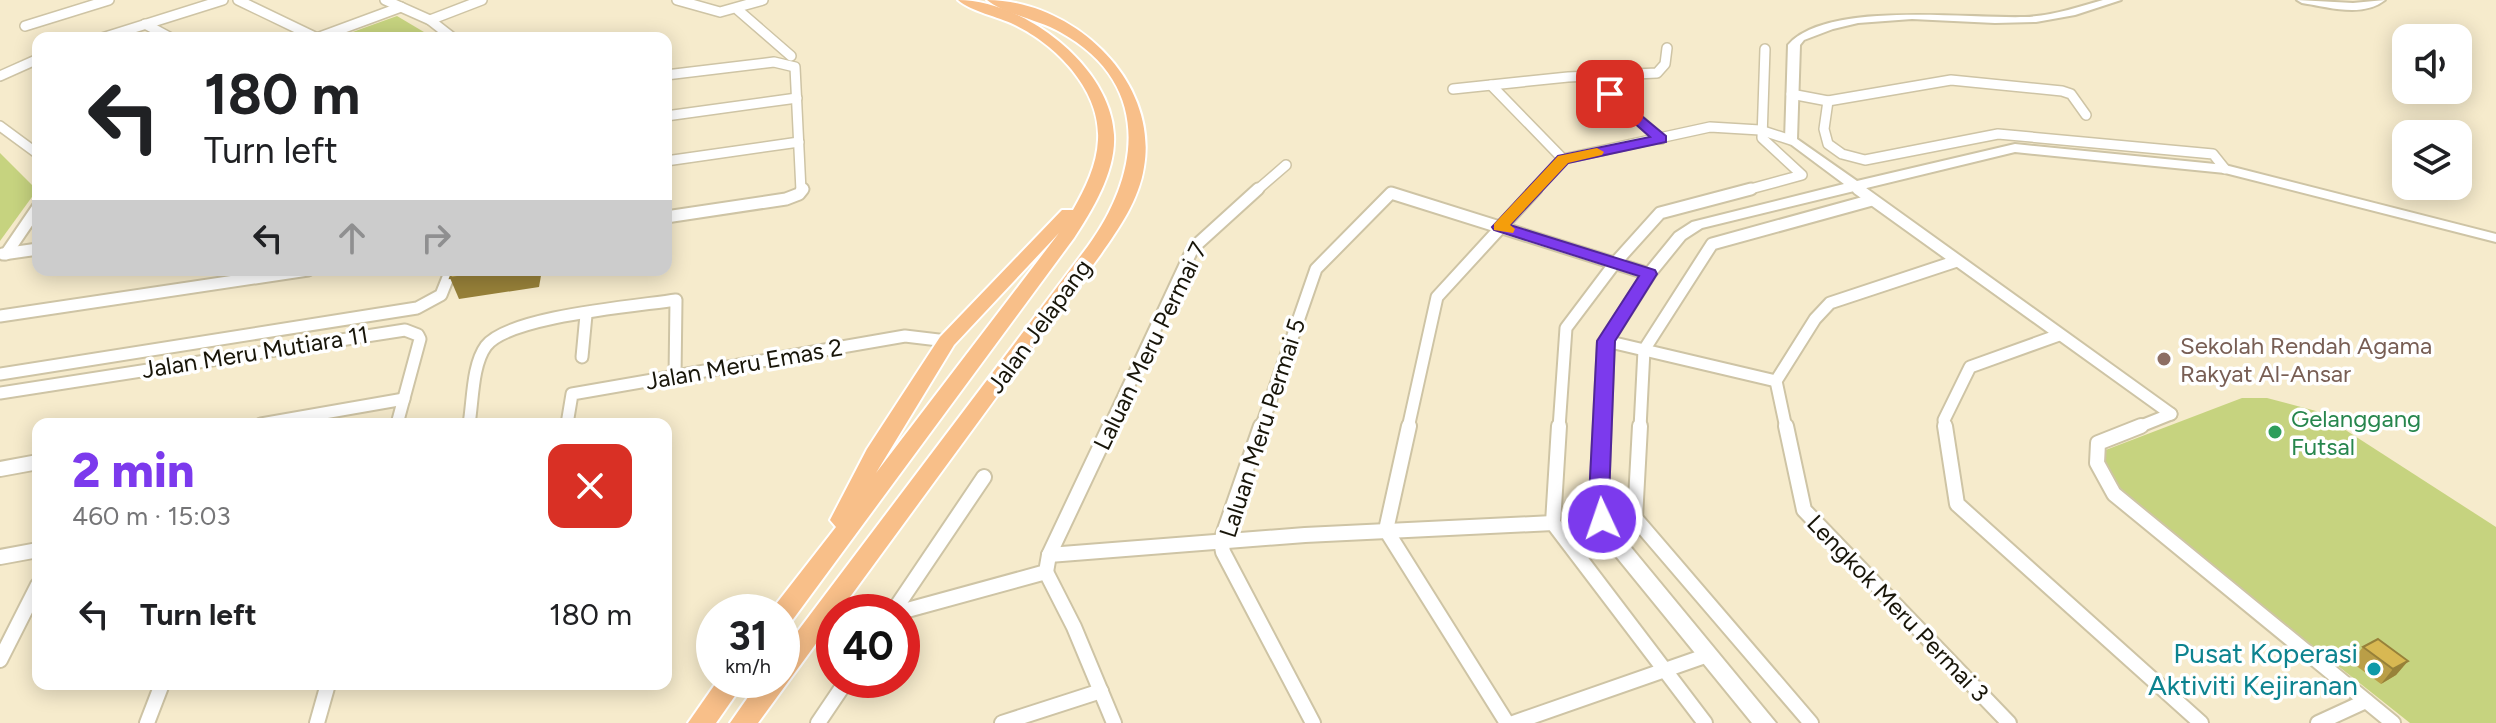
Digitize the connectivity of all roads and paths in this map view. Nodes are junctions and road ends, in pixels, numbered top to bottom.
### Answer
1 (109, 0) edge
2 (223, 0) edge
3 (238, 0) edge
4 (385, 0) edge
5 (482, 0) edge
6 (677, 0) edge
7 (728, 0) edge
8 (763, 0) edge
9 (965, 0) edge
10 (994, 0) edge
11 (2116, 0) edge
12 (2302, 0) edge
13 (2380, 0) edge
14 (401, 7) junction
15 (742, 8) junction
16 (430, 20) junction
17 (145, 24) junction
18 (25, 26) dead end
19 (120, 32) edge
20 (160, 32) edge
21 (305, 32) edge
22 (333, 32) edge
23 (445, 32) edge
24 (1667, 48) dead end
25 (1765, 49) dead end
26 (791, 56) dead end
27 (32, 62) edge
28 (672, 74) edge
29 (1597, 75) junction
30 (0, 76) edge
31 (1491, 85) junction
32 (1453, 89) dead end
33 (1791, 94) junction
34 (797, 98) junction
35 (1828, 101) junction
36 (672, 115) edge
37 (2086, 115) dead end
38 (0, 126) edge
39 (1760, 130) junction
40 (1661, 139) junction
41 (1791, 140) junction
42 (799, 142) junction
43 (32, 150) edge
44 (1563, 159) junction
45 (672, 160) edge
46 (1286, 165) dead end
47 (2225, 169) junction
48 (1098, 176) junction
49 (1856, 187) junction
50 (1872, 200) junction
51 (32, 215) edge
52 (672, 216) edge
53 (1500, 227) junction
54 (2496, 238) edge
55 (32, 250) edge
56 (3, 254) edge
57 (1957, 261) junction
58 (1615, 263) junction
59 (1649, 274) junction
60 (268, 276) edge
61 (449, 276) edge
62 (586, 315) junction
63 (0, 316) edge
64 (2059, 335) junction
65 (947, 341) junction
66 (1606, 341) junction
67 (1644, 350) junction
68 (582, 357) dead end
69 (0, 374) edge
70 (675, 377) junction
71 (1776, 381) junction
72 (0, 393) edge
73 (404, 399) junction
74 (295, 418) edge
75 (399, 418) edge
76 (470, 418) edge
77 (568, 418) edge
78 (32, 463) edge
79 (0, 469) edge
80 (984, 477) dead end
81 (1553, 523) junction
82 (1386, 530) junction
83 (1221, 541) junction
84 (32, 551) edge
85 (1049, 555) junction
86 (0, 557) edge
87 (818, 567) junction
88 (1046, 572) junction
89 (798, 594) edge
90 (905, 594) edge
91 (32, 597) edge
92 (920, 607) edge
93 (800, 647) edge
94 (1708, 655) junction
95 (0, 660) edge
96 (1663, 671) junction
97 (160, 690) edge
98 (326, 690) edge
99 (1101, 691) junction
100 (720, 698) edge
101 (762, 698) edge
102 (835, 698) edge
103 (2366, 701) junction
104 (147, 723) edge
105 (317, 723) edge
106 (701, 723) edge
107 (743, 723) edge
108 (818, 723) edge
109 (1002, 723) edge
110 (1114, 723) edge
111 (1313, 723) edge
112 (1510, 723) edge
113 (1705, 723) edge
114 (1765, 723) edge
115 (1811, 723) edge
116 (2009, 723) edge
117 (2201, 723) edge
118 (2318, 723) edge
119 (2393, 723) edge

1 - 18 street
2 - 17 street
3 - 21 street
4 - 14 street
5 - 16 street
6 - 15 street
7 - 15 street
8 - 15 street
9 - 48 main road, Jalan Jelapang
10 - 93 main road, Jalan Jelapang
11 - 33 street
12 - 13 street
14 - 16 street
14 - 22 street
15 - 26 street
16 - 23 street
17 - 19 street
17 - 20 street
24 - 29 street
25 - 39 street
27 - 30 street
28 - 34 street
29 - 31 street
29 - 40 street
31 - 32 street
31 - 44 street
33 - 35 street
33 - 41 street
34 - 36 street
34 - 42 street
35 - 37 street
35 - 47 street
38 - 43 street
39 - 40 street
39 - 41 street
39 - 58 street
40 - 44 street
41 - 49 street
42 - 45 street
42 - 52 street
44 - 53 street
46 - 85 street, Laluan Meru Permai 7
47 - 49 street
47 - 54 street
48 - 65 main road
48 - 87 main road, Jalan Jelapang
49 - 50 street
49 - 59 street
50 - 57 street
50 - 67 street
51 - 56 street
53 - 58 street
53 - 82 street
53 - 83 street, Laluan Meru Permai 5
55 - 56 street
57 - 64 street
57 - 71 street
58 - 59 street
58 - 81 street
59 - 66 street
60 - 63 street
61 - 69 street
62 - 68 street
62 - 70 street
62 - 76 street
64 - 103 street
64 - 117 street
65 - 70 street, Jalan Meru Emas 2
65 - 87 main road
66 - 67 street
66 - 94 street
67 - 71 street
67 - 115 street
70 - 77 street, Jalan Meru Emas 2
71 - 116 street, Lengkok Meru Permai 3
72 - 73 street, Jalan Meru Mutiara 11
73 - 74 street
73 - 75 street, Jalan Meru Mutiara 11
78 - 79 street
80 - 90 street
81 - 82 street
81 - 96 street
82 - 83 street
82 - 112 street
83 - 85 street
83 - 111 street, Laluan Meru Permai 5
84 - 86 street
85 - 88 street, Laluan Meru Permai 7
87 - 89 main road, Jalan Jelapang
88 - 92 street
88 - 99 street
91 - 95 street
94 - 96 street
94 - 114 street
96 - 112 street
96 - 113 street
97 - 104 street
98 - 105 street
99 - 109 street
99 - 110 street
100 - 106 main road
101 - 107 main road
102 - 108 street
103 - 118 street
103 - 119 street

